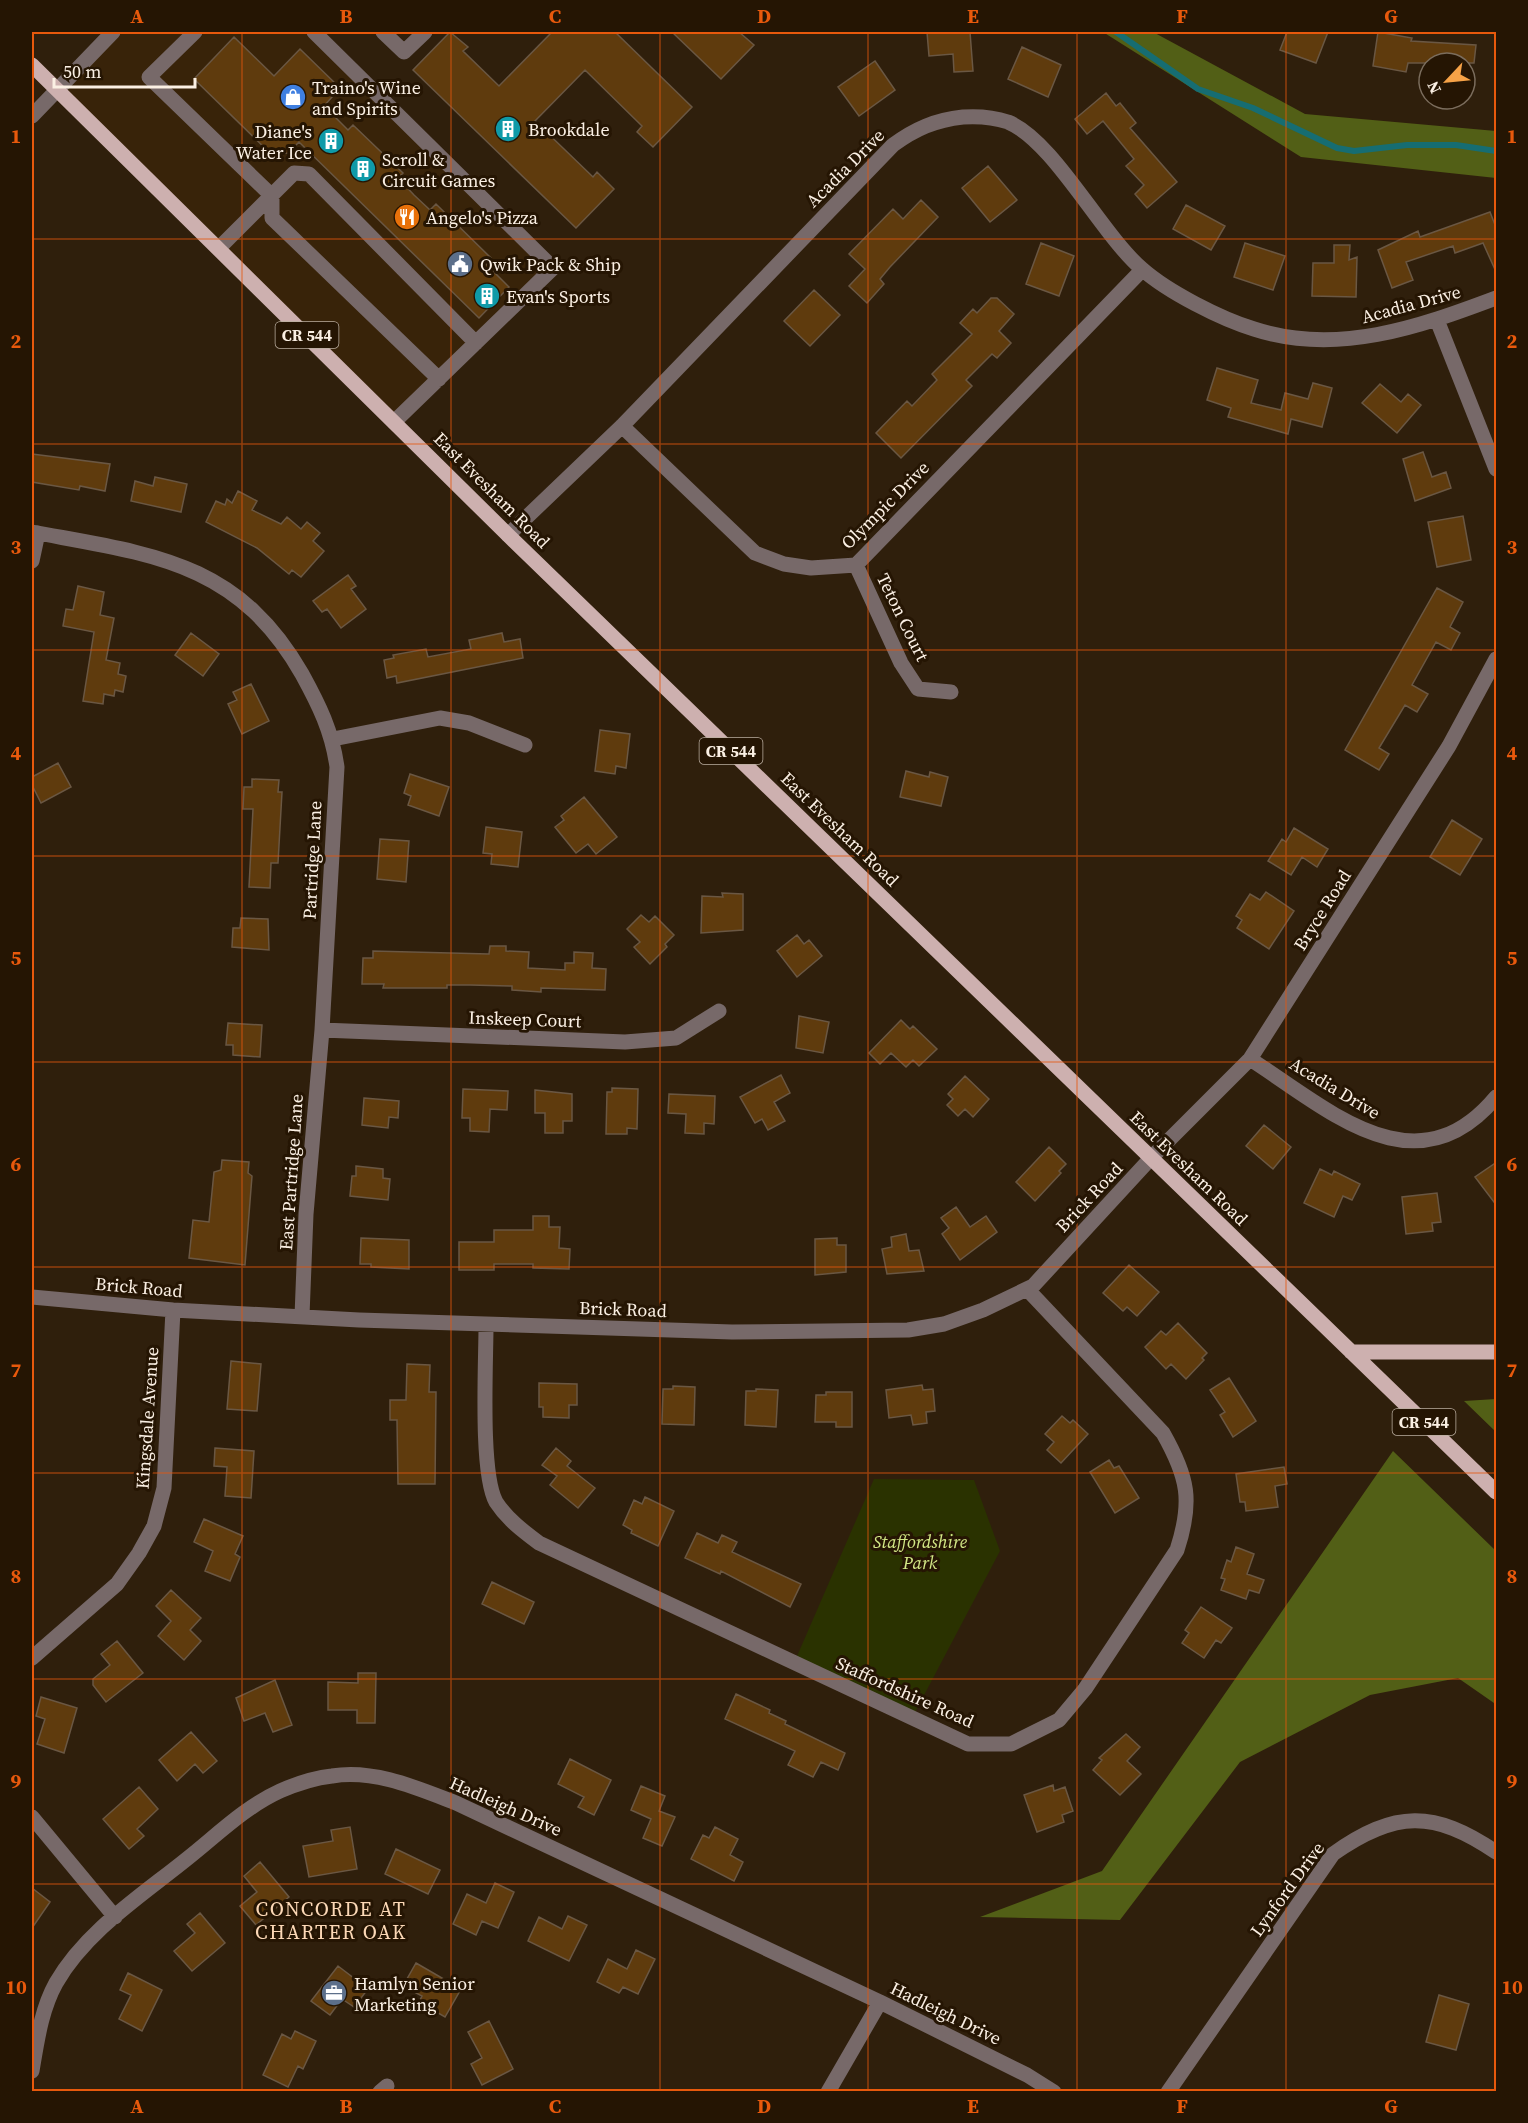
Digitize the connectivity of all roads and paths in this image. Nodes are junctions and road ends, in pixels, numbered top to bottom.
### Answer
1 (113, 32) edge
2 (195, 32) edge
3 (314, 32) edge
4 (383, 32) edge
5 (425, 32) edge
6 (32, 64) edge
7 (57, 89) junction
8 (32, 116) edge
9 (272, 195) junction
10 (219, 248) junction
11 (1142, 270) junction
12 (1497, 298) edge
13 (1437, 320) junction
14 (476, 343) junction
15 (439, 379) junction
16 (394, 422) junction
17 (622, 426) junction
18 (1497, 469) edge
19 (35, 533) edge
20 (508, 535) junction
21 (32, 561) edge
22 (856, 565) junction
23 (1497, 660) edge
24 (951, 692) dead end
25 (333, 739) junction
26 (525, 745) dead end
27 (719, 1011) dead end
28 (322, 1030) junction
29 (1250, 1059) junction
30 (1497, 1096) edge
31 (1151, 1158) junction
32 (1027, 1289) junction
33 (32, 1297) edge
34 (173, 1310) junction
35 (302, 1316) junction
36 (486, 1326) junction
37 (1351, 1352) junction
38 (1497, 1352) edge
39 (1497, 1492) edge
40 (32, 1658) edge
41 (32, 1817) edge
42 (1497, 1852) edge
43 (115, 1917) junction
44 (880, 2002) junction
45 (32, 2071) edge
46 (828, 2091) edge
47 (1054, 2091) edge
48 (1168, 2091) edge

1 - 7 street
2 - 9 street
3 - 14 street
4 - 5 street
6 - 7 main road, East Evesham Road / CR 544
7 - 8 street
7 - 10 main road, East Evesham Road / CR 544
9 - 10 street
9 - 14 street
9 - 15 street
10 - 16 main road, East Evesham Road / CR 544
11 - 13 street, Acadia Drive
11 - 17 street, Acadia Drive
11 - 22 street, Olympic Drive
12 - 13 street, Acadia Drive
13 - 18 street
14 - 15 street
15 - 16 street
16 - 20 main road, East Evesham Road / CR 544
17 - 20 street, Acadia Drive
17 - 22 street, Olympic Drive
19 - 21 street
19 - 25 street, Partridge Lane
20 - 31 main road, East Evesham Road / CR 544
22 - 24 street, Teton Court
23 - 29 street, Bryce Road
25 - 26 street
25 - 28 street, Partridge Lane
27 - 28 street, Inskeep Court
28 - 35 street, East Partridge Lane
29 - 30 street, Acadia Drive
29 - 31 street, Bryce Road
31 - 32 street, Brick Road
31 - 37 main road, East Evesham Road / CR 544
32 - 36 street, Brick Road
32 - 36 street, Staffordshire Road
33 - 34 street, Brick Road
34 - 35 street, Brick Road
34 - 40 street, Kingsdale Avenue
35 - 36 street, Brick Road
37 - 38 main road
37 - 39 main road, East Evesham Road / CR 544
41 - 43 street
42 - 48 street, Lynford Drive
43 - 44 street, Hadleigh Drive
43 - 45 street, Hadleigh Drive
44 - 46 street
44 - 47 street, Hadleigh Drive

